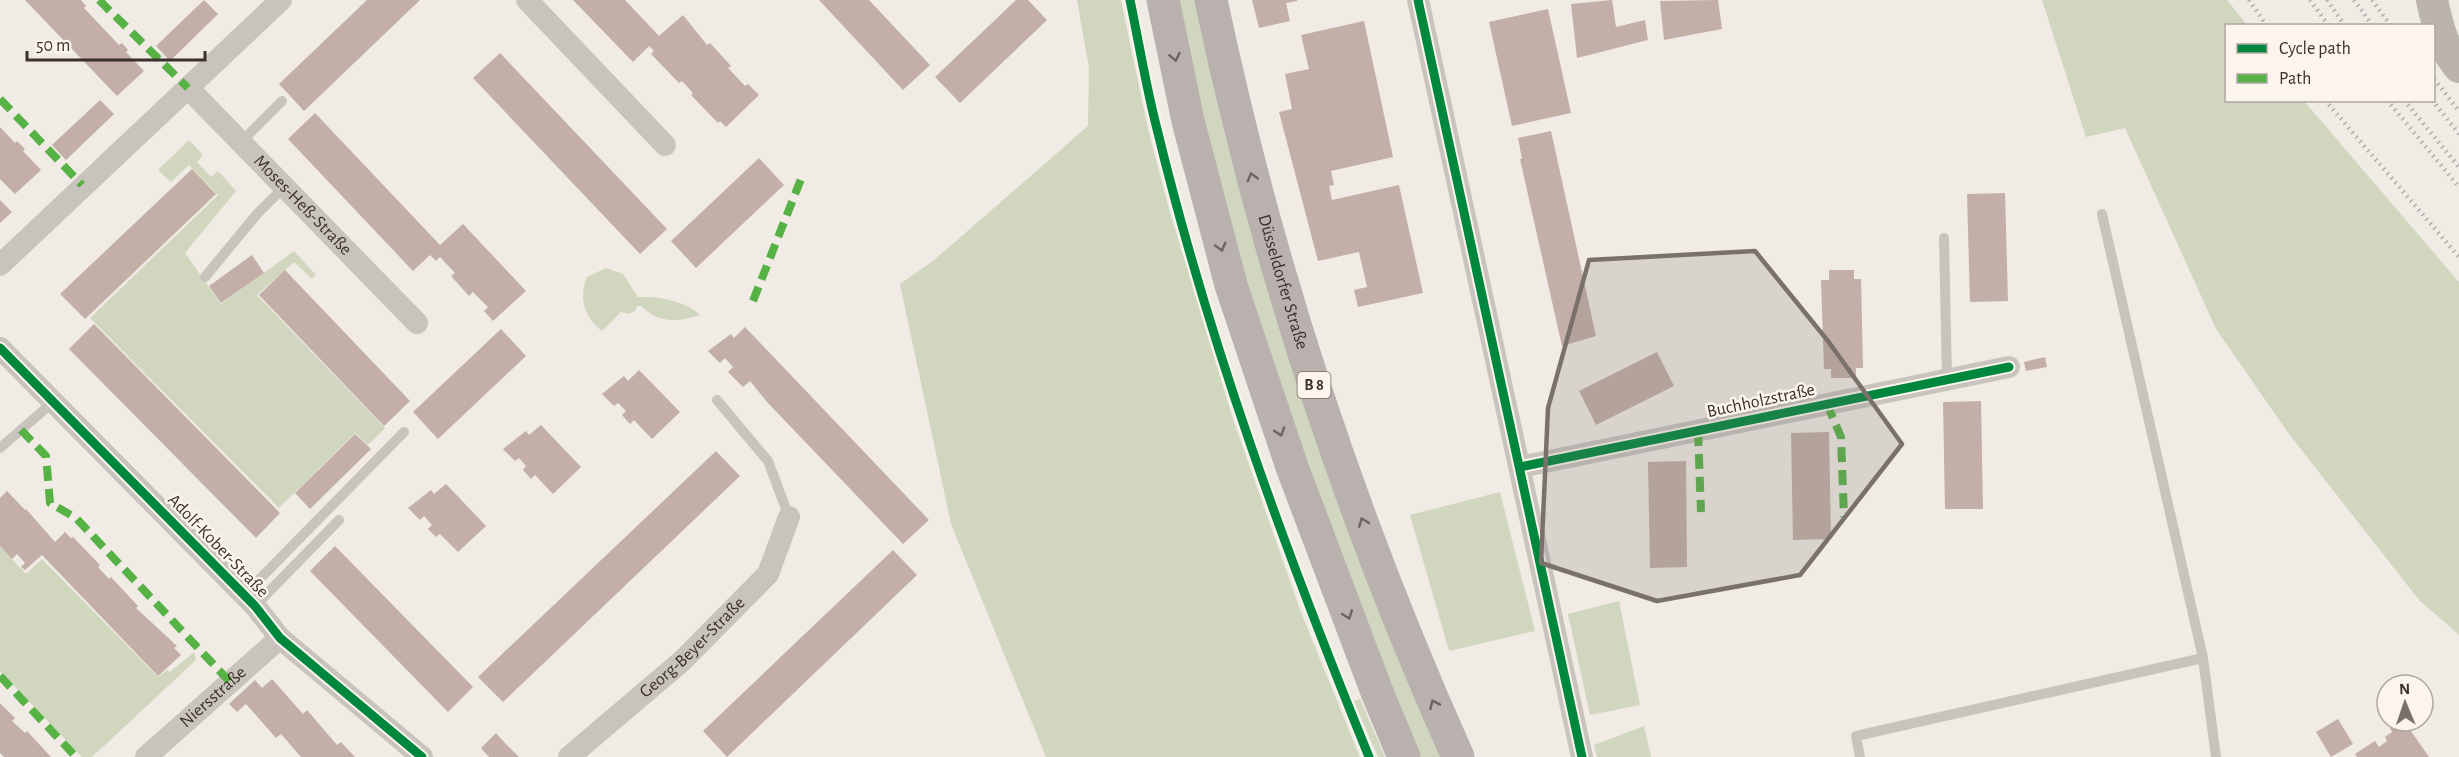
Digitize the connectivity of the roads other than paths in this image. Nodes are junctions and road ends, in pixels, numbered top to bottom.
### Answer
1 (281, 0) edge
2 (527, 0) edge
3 (1163, 0) edge
4 (1212, 0) edge
5 (1418, 0) edge
6 (2432, 0) edge
7 (2459, 68) edge
8 (188, 88) junction
9 (282, 101) dead end
10 (241, 142) junction
11 (665, 145) dead end
12 (284, 187) junction
13 (2102, 214) dead end
14 (1944, 237) dead end
15 (0, 265) edge
16 (205, 277) dead end
17 (417, 323) dead end
18 (0, 348) edge
19 (2009, 367) dead end
20 (1947, 380) junction
21 (717, 400) dead end
22 (53, 402) junction
23 (404, 432) dead end
24 (0, 448) edge
25 (1520, 467) junction
26 (789, 517) joint
27 (339, 520) dead end
28 (249, 601) junction
29 (280, 638) junction
30 (2203, 658) junction
31 (147, 757) edge
32 (422, 757) edge
33 (569, 757) edge
34 (1404, 757) edge
35 (1458, 757) edge
36 (1582, 757) edge
37 (1860, 757) edge
38 (2216, 757) edge

1 - 8 street
2 - 11 street
3 -> 34 main road
35 -> 4 main road, Düsseldorfer Straße / B 8
5 - 25 street
6 - 7 street
8 - 10 street, Moses-Heß-Straße
8 - 15 street
9 - 10 lane
10 - 12 street, Moses-Heß-Straße
12 - 16 lane
12 - 17 street, Moses-Heß-Straße
13 - 30 lane
14 - 20 lane
18 - 22 street, Adolf-Kober-Straße
19 - 20 street, Buchholzstraße
20 - 25 street, Buchholzstraße
21 - 26 lane
22 - 24 lane
22 - 28 street, Adolf-Kober-Straße
23 - 28 lane
25 - 36 street
26 - 33 street, Georg-Beyer-Straße
27 - 28 lane
28 - 29 street, Adolf-Kober-Straße
29 - 31 street, Niersstraße
29 - 32 street, Adolf-Kober-Straße
30 - 37 lane
30 - 38 lane

